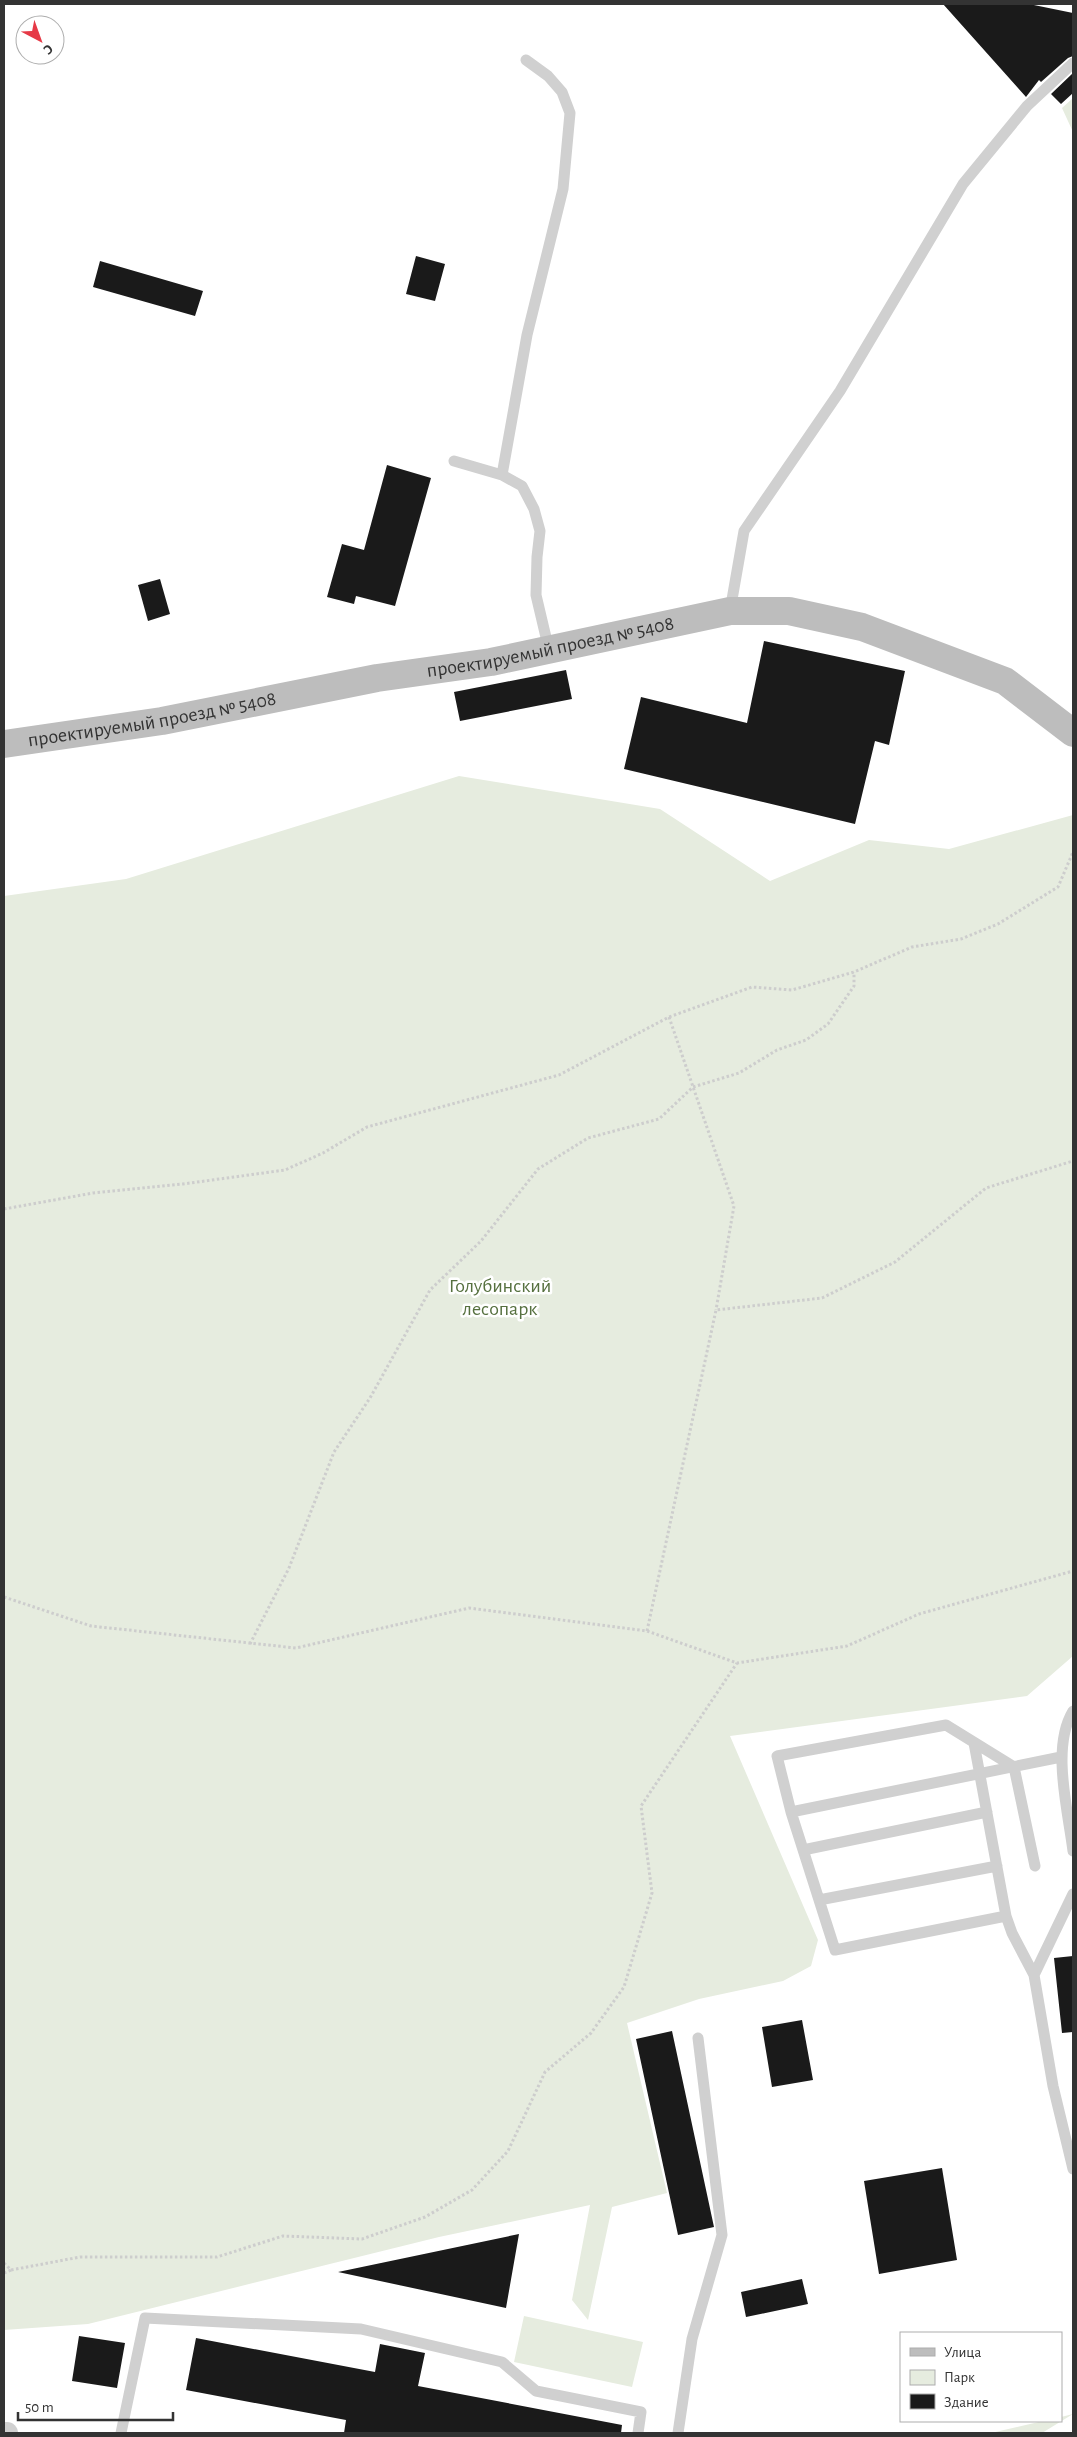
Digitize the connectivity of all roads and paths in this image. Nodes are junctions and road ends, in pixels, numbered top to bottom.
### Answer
1 (526, 60) dead end
2 (1073, 63) edge
3 (454, 460) dead end
4 (502, 475) junction
5 (730, 611) junction
6 (549, 650) junction
7 (1073, 733) edge
8 (4, 744) edge
9 (1073, 852) edge
10 (854, 972) junction
11 (669, 1018) junction
12 (693, 1087) junction
13 (1073, 1162) edge
14 (4, 1209) edge
15 (716, 1310) junction
16 (1073, 1571) edge
17 (4, 1598) edge
18 (647, 1632) junction
19 (250, 1644) junction
20 (737, 1663) junction
21 (1073, 1711) edge
22 (974, 1743) junction
23 (1061, 1757) junction
24 (1014, 1767) junction
25 (980, 1774) junction
26 (791, 1812) junction
27 (987, 1812) junction
28 (803, 1850) junction
29 (1073, 1851) edge
30 (997, 1866) junction
31 (1035, 1866) dead end
32 (1073, 1894) edge
33 (819, 1900) junction
34 (1006, 1916) junction
35 (1034, 1975) junction
36 (698, 2038) dead end
37 (1073, 2170) edge
38 (4, 2263) edge
39 (11, 2270) junction
40 (4, 2274) edge
41 (122, 2433) edge
42 (638, 2433) edge
43 (678, 2433) edge

1 - 4 lane
2 - 5 lane
3 - 4 lane
4 - 6 lane
5 - 6 street, проектируемый проезд № 5408
5 - 7 street, проектируемый проезд № 5408
6 - 8 street, проектируемый проезд № 5408
9 - 10 path
10 - 11 path
10 - 12 path
11 - 12 path
11 - 14 path
12 - 15 path
12 - 19 path
13 - 15 path
15 - 18 path
16 - 20 path
17 - 19 path
18 - 19 path
18 - 20 path
20 - 39 path
21 - 23 lane
22 - 24 lane
22 - 25 lane
22 - 26 lane
23 - 24 lane
23 - 29 lane
24 - 25 lane
24 - 31 lane
25 - 26 lane
25 - 27 lane
26 - 28 lane
27 - 28 lane
27 - 30 lane
28 - 33 lane
30 - 33 lane
30 - 34 lane
32 - 35 lane
33 - 34 lane
34 - 35 lane
35 - 37 lane
36 - 43 lane
38 - 39 path
39 - 40 path
41 - 42 lane

